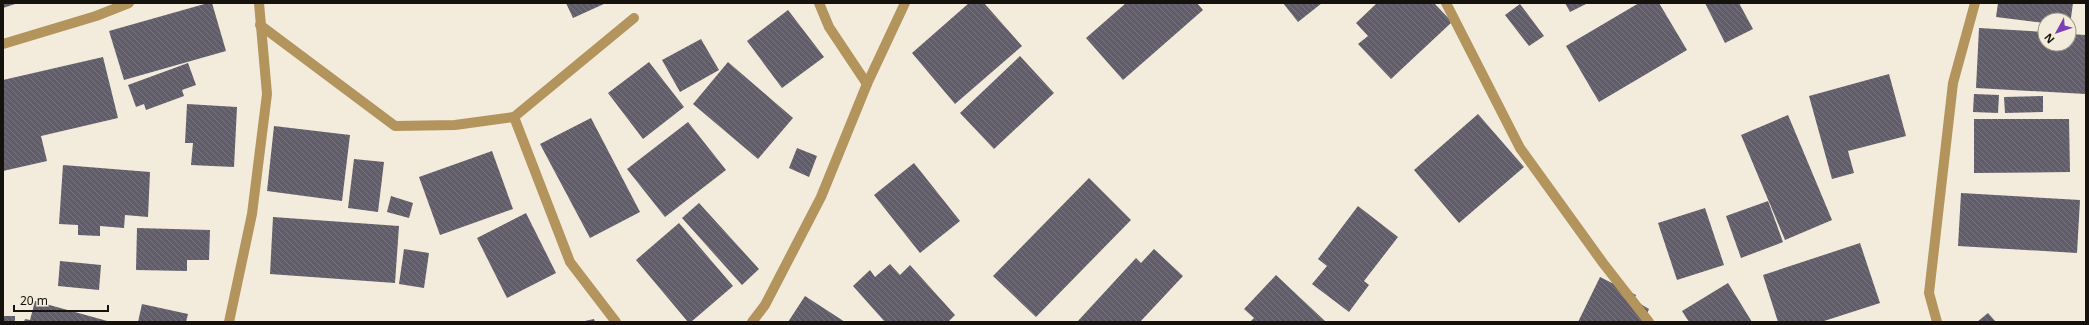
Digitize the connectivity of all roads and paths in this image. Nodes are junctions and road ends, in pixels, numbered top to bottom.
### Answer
1 (129, 3) edge
2 (259, 3) edge
3 (819, 3) edge
4 (905, 3) edge
5 (1446, 3) edge
6 (1975, 3) edge
7 (634, 18) dead end
8 (260, 25) junction
9 (3, 44) edge
10 (867, 84) junction
11 (514, 117) junction
12 (229, 322) edge
13 (616, 322) edge
14 (752, 322) edge
15 (1649, 322) edge
16 (1937, 322) edge

1 - 9 street
2 - 8 street
3 - 10 street
4 - 10 street
5 - 15 street
6 - 16 street
7 - 11 street
8 - 11 street
8 - 12 street
10 - 14 street
11 - 13 street

